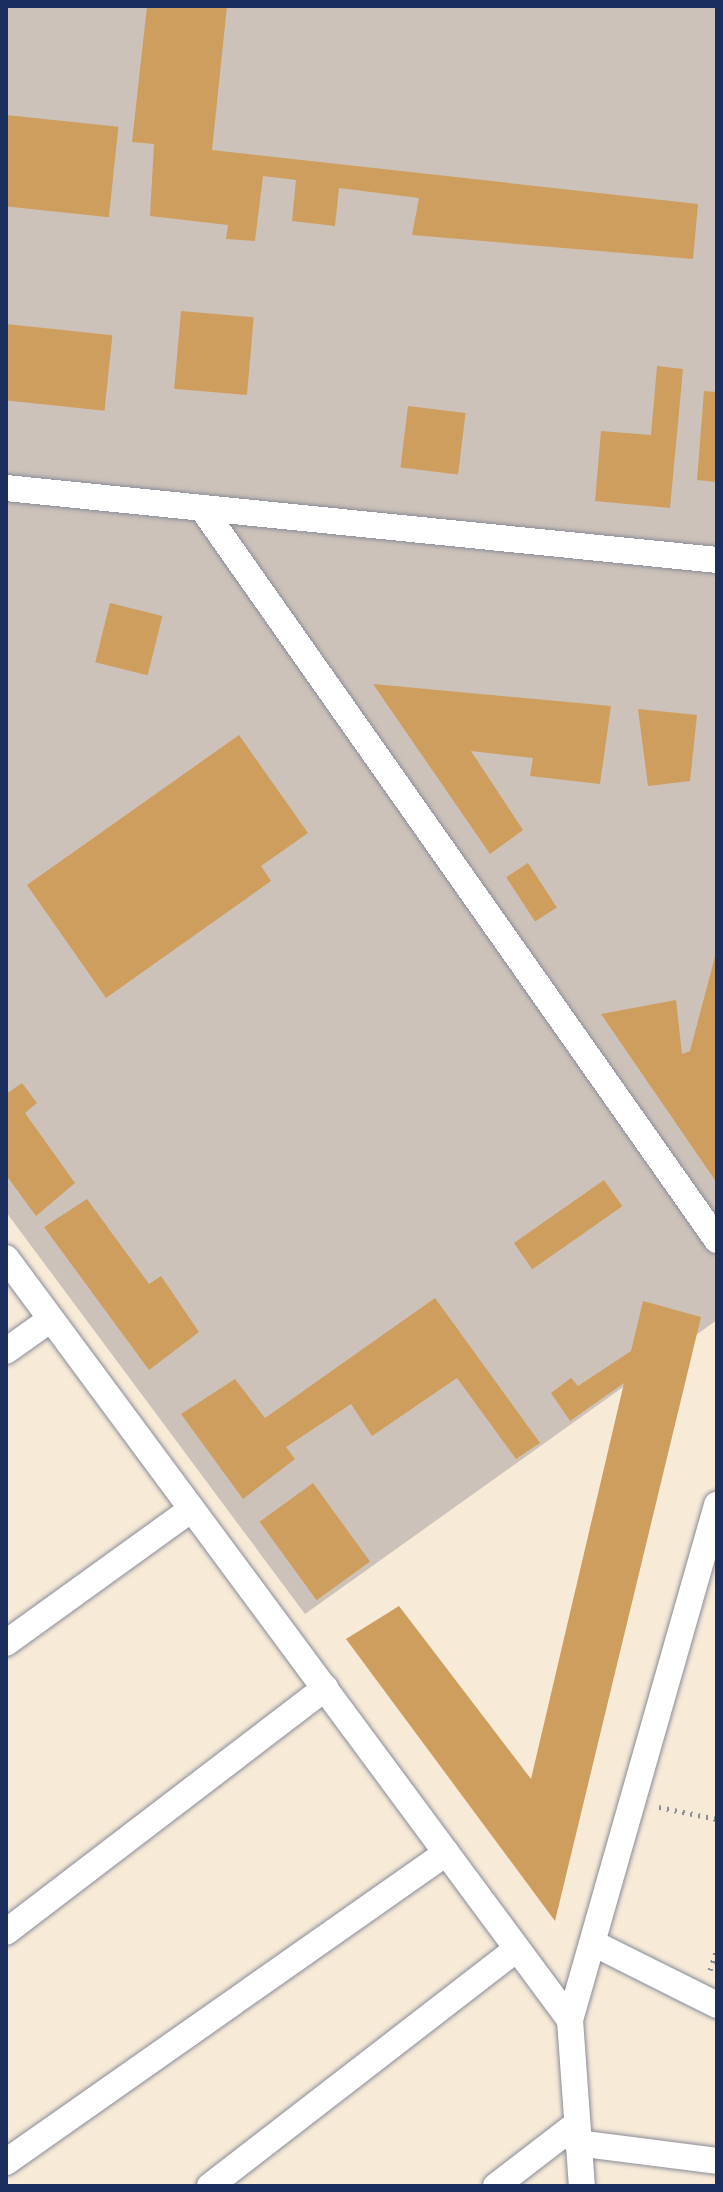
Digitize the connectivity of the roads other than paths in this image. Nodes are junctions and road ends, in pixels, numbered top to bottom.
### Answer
1 (6, 488) edge
2 (202, 508) junction
3 (717, 560) edge
4 (717, 1240) edge
5 (6, 1258) edge
6 (51, 1319) junction
7 (6, 1351) edge
8 (717, 1505) edge
9 (192, 1509) junction
10 (6, 1643) edge
11 (325, 1688) junction
12 (446, 1853) junction
13 (6, 1932) edge
14 (593, 1943) junction
15 (517, 1949) junction
16 (717, 2005) edge
17 (570, 2020) junction
18 (576, 2134) junction
19 (717, 2161) edge
20 (6, 2162) edge
21 (210, 2186) edge
22 (496, 2186) edge
23 (582, 2186) edge

1 - 2 street
2 - 3 street
2 - 4 street
5 - 6 street
6 - 7 street
6 - 9 street
8 - 14 street
9 - 10 street
9 - 11 street
11 - 12 street
11 - 13 street
12 - 15 street
12 - 20 street
14 - 16 street
14 - 17 street
15 - 17 street
15 - 21 street
17 - 18 street
18 - 19 street
18 - 22 street
18 - 23 street

